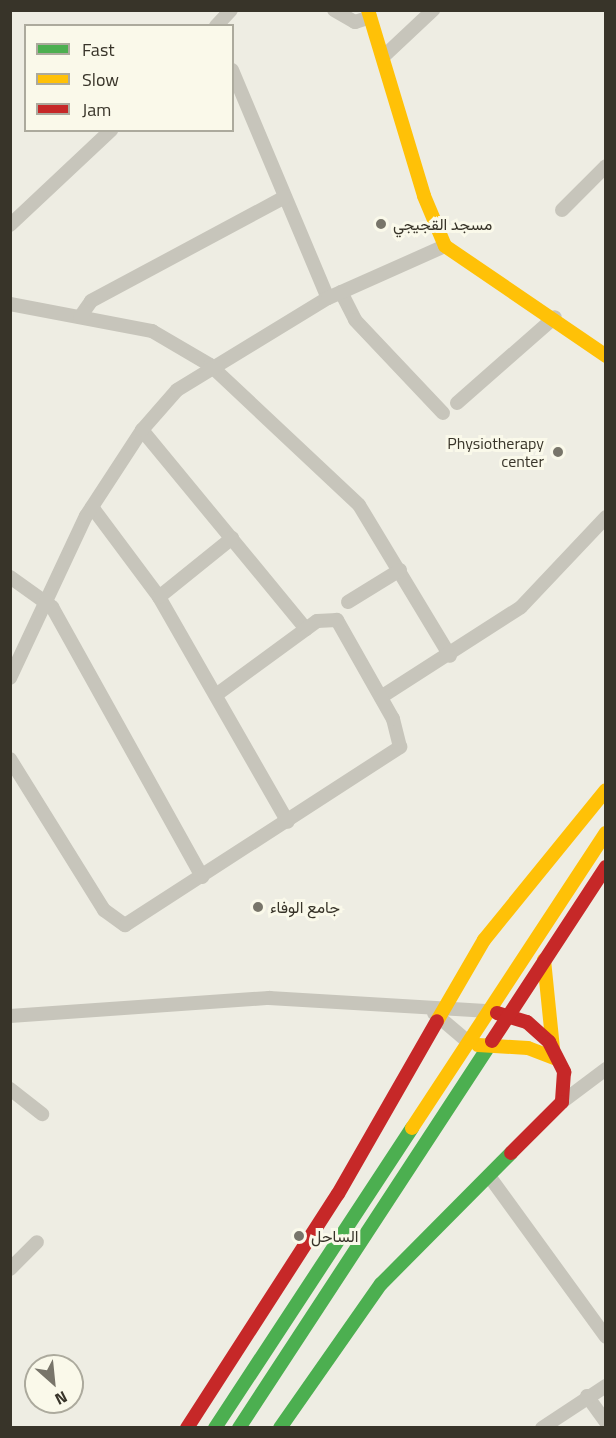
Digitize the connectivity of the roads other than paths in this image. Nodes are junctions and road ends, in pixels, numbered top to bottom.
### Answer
1 (231, 10) edge
2 (334, 10) edge
3 (433, 10) edge
4 (369, 14) edge
5 (218, 24) edge
6 (383, 57) junction
7 (234, 75) edge
8 (109, 132) edge
9 (606, 166) edge
10 (285, 197) junction
11 (562, 210) dead end
12 (10, 225) edge
13 (445, 246) junction
14 (334, 295) junction
15 (10, 304) edge
16 (80, 316) junction
17 (555, 317) junction
18 (606, 356) edge
19 (210, 365) junction
20 (457, 403) dead end
21 (442, 413) dead end
22 (142, 430) junction
23 (92, 507) junction
24 (606, 517) edge
25 (232, 538) junction
26 (400, 570) junction
27 (10, 577) edge
28 (159, 597) junction
29 (44, 599) junction
30 (348, 602) dead end
31 (306, 629) junction
32 (450, 656) junction
33 (10, 678) edge
34 (216, 695) junction
35 (381, 697) junction
36 (10, 759) edge
37 (606, 790) edge
38 (288, 822) junction
39 (606, 833) edge
40 (606, 867) edge
41 (202, 877) junction
42 (544, 960) junction
43 (437, 1011) junction
44 (486, 1011) junction
45 (10, 1016) edge
46 (508, 1016) junction
47 (466, 1041) junction
48 (489, 1048) junction
49 (555, 1054) junction
50 (606, 1069) edge
51 (10, 1089) edge
52 (562, 1102) junction
53 (42, 1114) dead end
54 (489, 1176) junction
55 (37, 1242) dead end
56 (11, 1267) edge
57 (606, 1337) edge
58 (606, 1386) edge
59 (587, 1396) junction
60 (606, 1422) edge
61 (187, 1428) edge
62 (215, 1428) edge
63 (239, 1428) edge
64 (280, 1428) edge
65 (542, 1428) edge

1 - 5 street
2 - 4 street
3 - 6 street
4 - 6 main road
6 - 13 main road
7 - 10 street
8 - 12 street
9 - 11 street
10 - 14 street
10 - 16 street
13 - 14 street
13 - 17 main road
14 - 19 street
14 - 21 street
15 - 16 street
16 - 19 street
17 - 18 main road
17 - 20 street
19 - 22 street
19 - 26 street
22 - 23 street
22 - 25 street
23 - 28 street
23 - 29 street
24 - 32 street
25 - 28 street
25 - 31 street
26 - 30 street
26 - 32 street
27 - 29 street
28 - 34 street
29 - 33 street
29 - 41 street
31 - 34 street
31 - 35 street
32 - 35 street
34 - 38 street
35 - 38 street
36 - 41 street
37 - 43 main road
38 - 41 street
39 - 44 main road
40 - 42 main road
42 - 46 main road
42 - 49 main road
43 - 44 street
43 - 45 street
43 - 47 street
43 - 61 main road
44 - 46 main road
44 - 47 main road
46 - 48 main road
46 - 49 main road
47 - 48 main road
47 - 62 main road
48 - 49 main road
48 - 63 main road
49 - 52 main road
50 - 52 street
51 - 53 street
52 - 54 main road
54 - 57 street
54 - 64 main road
55 - 56 street
58 - 59 street
59 - 60 street
59 - 65 street

